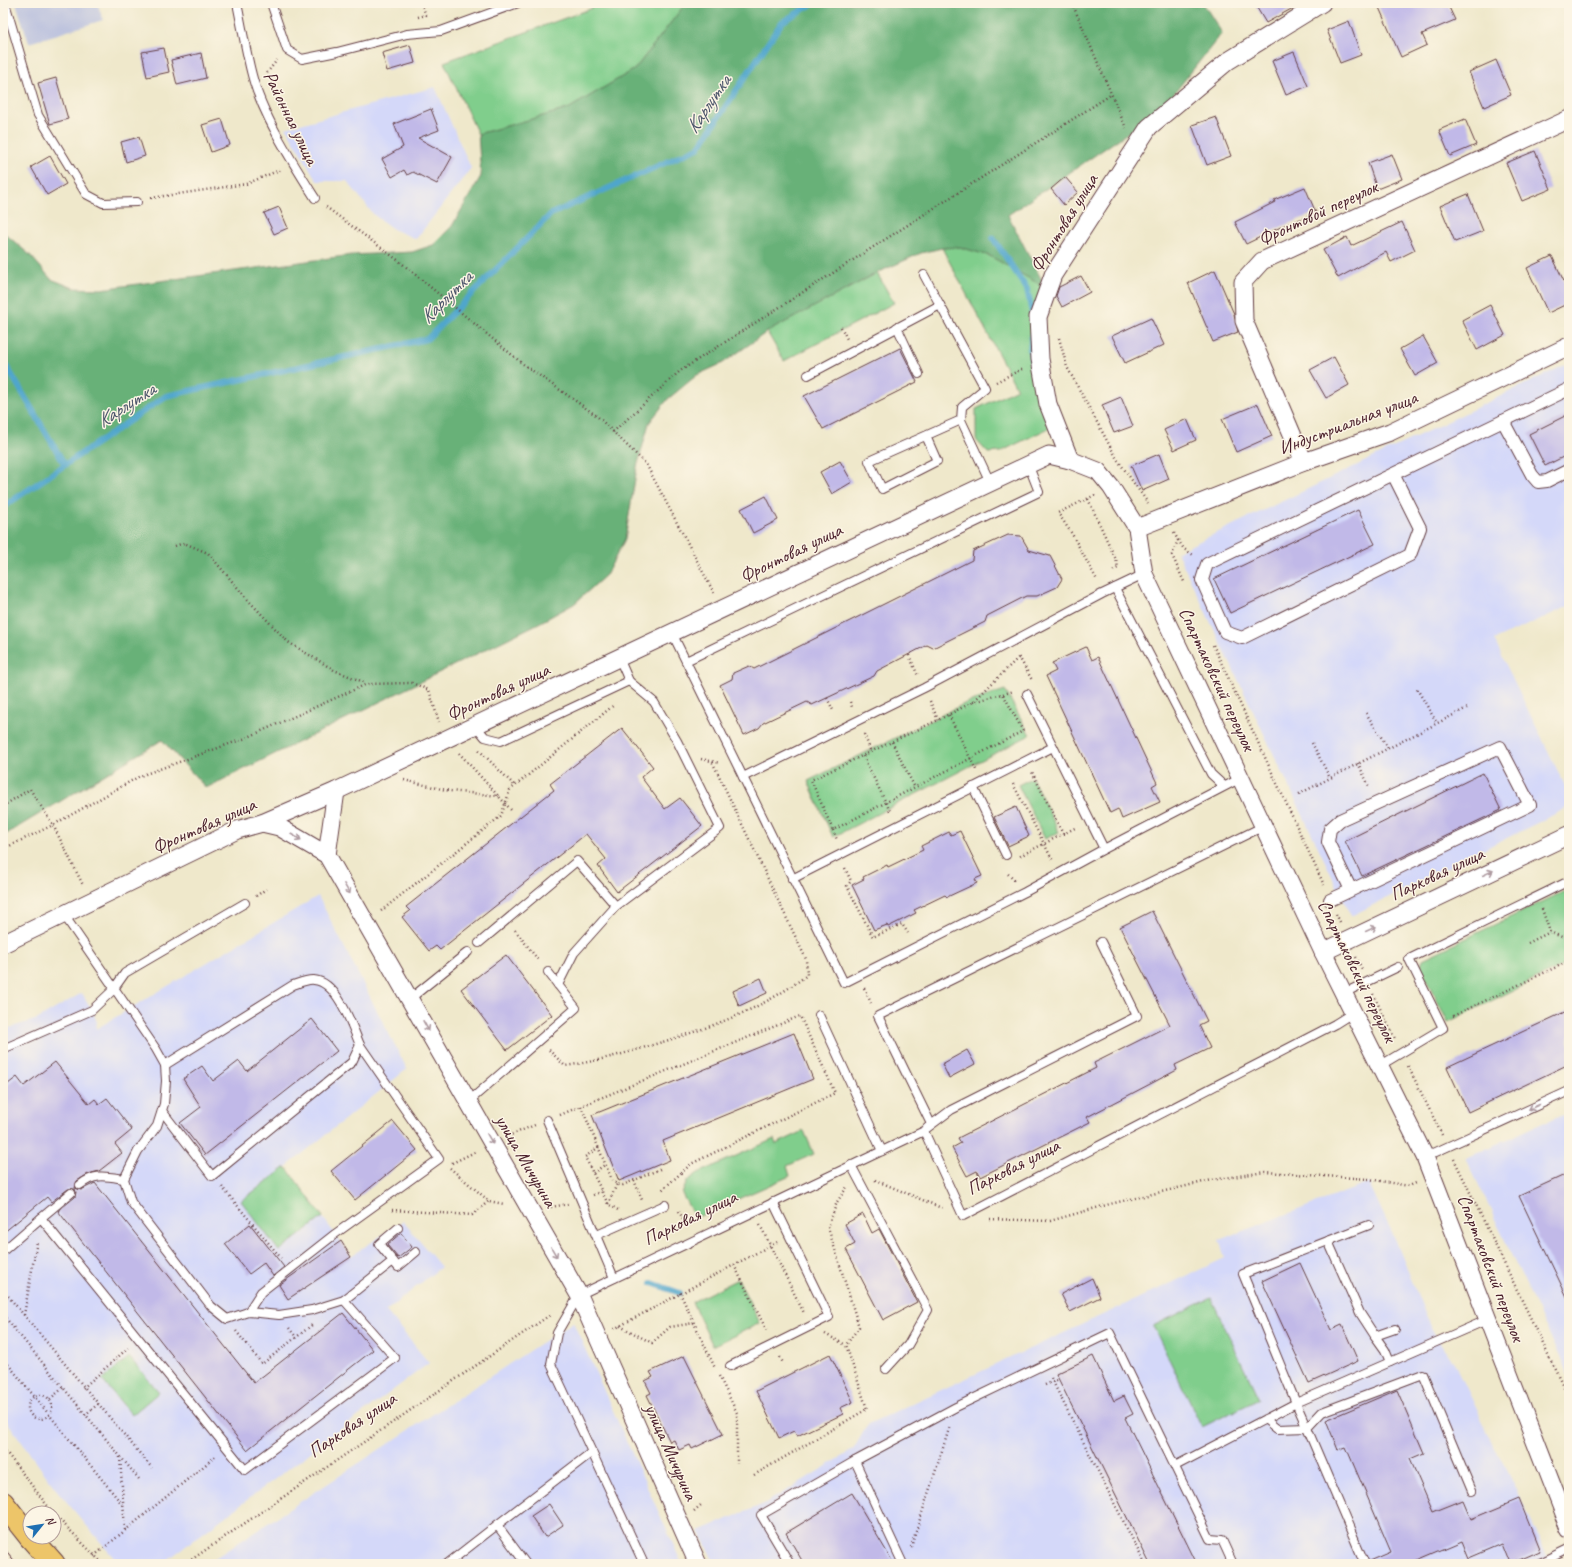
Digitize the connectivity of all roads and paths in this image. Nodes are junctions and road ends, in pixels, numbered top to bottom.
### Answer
1 (237, 3) edge
2 (271, 3) edge
3 (518, 3) edge
4 (1072, 3) edge
5 (1322, 3) edge
6 (4, 4) edge
7 (287, 50) junction
8 (256, 87) junction
9 (1112, 94) junction
10 (1569, 119) edge
11 (1126, 128) dead end
12 (292, 162) junction
13 (315, 198) joint
14 (137, 202) joint
15 (924, 275) dead end
16 (940, 305) junction
17 (897, 328) junction
18 (1059, 337) dead end
19 (1569, 346) edge
20 (1040, 359) junction
21 (919, 374) dead end
22 (808, 375) dead end
23 (985, 388) junction
24 (1569, 389) edge
25 (961, 420) junction
26 (1503, 421) junction
27 (613, 432) junction
28 (926, 436) junction
29 (1070, 460) junction
30 (1304, 462) junction
31 (1028, 464) junction
32 (1569, 470) edge
33 (1393, 474) junction
34 (990, 482) junction
35 (1111, 487) junction
36 (1088, 499) junction
37 (1166, 517) junction
38 (1137, 528) junction
39 (1178, 540) junction
40 (175, 546) dead end
41 (1207, 564) junction
42 (1107, 574) dead end
43 (1144, 574) junction
44 (1102, 577) dead end
45 (1115, 588) junction
46 (1189, 591) dead end
47 (722, 609) junction
48 (672, 633) junction
49 (1212, 641) dead end
50 (909, 655) dead end
51 (619, 658) junction
52 (686, 661) junction
53 (630, 681) junction
54 (367, 684) junction
55 (1035, 685) dead end
56 (924, 688) junction
57 (1418, 689) dead end
58 (1027, 694) dead end
59 (827, 698) dead end
60 (619, 701) dead end
61 (973, 702) junction
62 (1467, 708) dead end
63 (833, 710) dead end
64 (1366, 713) dead end
65 (948, 715) junction
66 (858, 720) junction
67 (938, 720) junction
68 (1437, 723) junction
69 (476, 726) junction
70 (444, 740) junction
71 (892, 742) junction
72 (1312, 743) dead end
73 (1053, 746) junction
74 (477, 748) dead end
75 (1388, 748) junction
76 (871, 752) junction
77 (684, 756) junction
78 (864, 756) junction
79 (734, 759) junction
80 (970, 759) junction
81 (1026, 760) junction
82 (712, 761) junction
83 (1358, 764) junction
84 (1033, 773) junction
85 (743, 777) junction
86 (1026, 777) dead end
87 (1241, 778) junction
88 (1330, 778) junction
89 (399, 779) dead end
90 (1019, 780) dead end
91 (515, 786) junction
92 (1224, 786) junction
93 (972, 787) junction
94 (915, 788) junction
95 (336, 791) junction
96 (1299, 794) dead end
97 (500, 796) junction
98 (506, 803) junction
99 (886, 803) junction
100 (1377, 804) junction
101 (3, 806) edge
102 (512, 812) dead end
103 (262, 823) junction
104 (52, 825) junction
105 (1264, 826) junction
106 (1569, 835) edge
107 (1043, 844) junction
108 (3, 849) edge
109 (1104, 849) junction
110 (327, 855) junction
111 (1006, 855) dead end
112 (1017, 858) dead end
113 (843, 864) dead end
114 (1060, 873) junction
115 (792, 879) junction
116 (1569, 881) edge
117 (84, 887) dead end
118 (1350, 890) junction
119 (1330, 900) junction
120 (245, 903) dead end
121 (616, 906) junction
122 (1541, 907) dead end
123 (64, 915) junction
124 (507, 920) junction
125 (366, 923) junction
126 (1550, 932) junction
127 (908, 934) dead end
128 (1348, 940) junction
129 (1569, 940) edge
130 (1101, 942) dead end
131 (479, 943) dead end
132 (1528, 943) dead end
133 (3, 944) edge
134 (468, 952) dead end
135 (1323, 952) junction
136 (538, 960) dead end
137 (1569, 961) edge
138 (1398, 967) dead end
139 (548, 972) dead end
140 (858, 976) junction
141 (1368, 982) junction
142 (558, 984) junction
143 (114, 990) junction
144 (1344, 993) junction
145 (410, 998) junction
146 (1354, 1012) junction
147 (819, 1016) dead end
148 (878, 1016) junction
149 (1450, 1017) dead end
150 (539, 1040) junction
151 (360, 1045) junction
152 (3, 1049) edge
153 (1402, 1053) junction
154 (165, 1065) junction
155 (1381, 1065) junction
156 (1569, 1091) edge
157 (468, 1102) junction
158 (581, 1106) junction
159 (162, 1110) junction
160 (547, 1120) junction
161 (931, 1124) junction
162 (924, 1131) junction
163 (492, 1143) junction
164 (599, 1147) junction
165 (1448, 1147) junction
166 (882, 1151) junction
167 (1425, 1157) junction
168 (606, 1164) junction
169 (851, 1166) junction
170 (1457, 1166) junction
171 (660, 1169) dead end
172 (593, 1173) junction
173 (857, 1174) junction
174 (212, 1176) junction
175 (1433, 1177) junction
176 (124, 1179) junction
177 (634, 1180) junction
178 (617, 1184) junction
179 (80, 1186) dead end
180 (661, 1190) dead end
181 (71, 1193) dead end
182 (648, 1197) dead end
183 (488, 1201) junction
184 (642, 1201) junction
185 (773, 1202) junction
186 (638, 1203) dead end
187 (608, 1204) junction
188 (665, 1205) dead end
189 (529, 1207) junction
190 (677, 1207) dead end
191 (370, 1209) junction
192 (623, 1210) dead end
193 (778, 1211) junction
194 (949, 1211) dead end
195 (41, 1218) junction
196 (985, 1219) dead end
197 (1369, 1225) dead end
198 (398, 1228) dead end
199 (788, 1233) junction
200 (597, 1235) junction
201 (693, 1240) junction
202 (1328, 1241) junction
203 (771, 1246) junction
204 (3, 1251) edge
205 (416, 1252) dead end
206 (393, 1260) junction
207 (734, 1265) junction
208 (290, 1269) junction
209 (614, 1278) junction
210 (3, 1290) edge
211 (680, 1293) junction
212 (579, 1295) junction
213 (344, 1300) junction
214 (248, 1312) junction
215 (3, 1315) edge
216 (24, 1316) junction
217 (227, 1319) junction
218 (1489, 1319) junction
219 (542, 1321) dead end
220 (314, 1323) dead end
221 (694, 1323) junction
222 (620, 1326) junction
223 (811, 1326) junction
224 (1395, 1329) dead end
225 (767, 1331) dead end
226 (610, 1332) dead end
227 (1375, 1336) junction
228 (139, 1339) junction
229 (846, 1345) junction
230 (3, 1358) edge
231 (1390, 1362) junction
232 (1044, 1365) junction
233 (730, 1366) dead end
234 (886, 1370) dead end
235 (1059, 1379) dead end
236 (1046, 1385) dead end
237 (63, 1388) junction
238 (83, 1388) junction
239 (34, 1396) junction
240 (1569, 1398) edge
241 (50, 1399) junction
242 (1296, 1403) junction
243 (98, 1404) junction
244 (956, 1407) junction
245 (49, 1414) junction
246 (85, 1415) junction
247 (1265, 1419) junction
248 (1307, 1428) junction
249 (227, 1447) junction
250 (3, 1448) edge
251 (592, 1452) junction
252 (120, 1457) junction
253 (855, 1462) junction
254 (737, 1464) dead end
255 (1175, 1466) junction
256 (152, 1468) dead end
257 (754, 1475) dead end
258 (139, 1479) dead end
259 (1472, 1491) dead end
260 (3, 1503) edge
261 (122, 1504) junction
262 (47, 1505) edge
263 (62, 1522) edge
264 (497, 1525) junction
265 (22, 1527) edge
266 (1569, 1529) edge
267 (125, 1530) junction
268 (37, 1545) edge
269 (911, 1549) dead end
270 (1569, 1549) edge
271 (94, 1556) junction
272 (54, 1564) edge
273 (103, 1564) edge
274 (185, 1564) edge
275 (447, 1564) edge
276 (526, 1564) edge
277 (644, 1564) edge
278 (698, 1564) edge
279 (790, 1564) edge
280 (903, 1564) edge
281 (1145, 1564) edge
282 (1233, 1564) edge
283 (1365, 1564) edge
284 (1538, 1564) edge

1 - 8 lane, Районная улица
2 - 7 lane
3 - 7 lane
4 - 9 path
5 - 20 street, Фронтовая улица
6 - 14 lane
7 - 8 path
8 - 12 lane, Районная улица
9 - 11 path
9 - 27 path
10 - 30 street, Фронтовой переулок
12 - 13 lane, Районная улица
12 - 14 path
13 - 27 path
15 - 16 lane
16 - 17 lane
16 - 23 lane
17 - 21 lane
17 - 22 lane
18 - 37 path
19 - 30 street, Индустриальная улица
20 - 23 path
20 - 29 street, Фронтовая улица
23 - 25 lane
24 - 26 street
25 - 28 lane
25 - 34 lane
26 - 32 street
26 - 33 street
27 - 47 path
28 - 28 lane
29 - 31 street, Фронтовая улица
29 - 35 street, Спартаковский переулок
30 - 37 street, Индустриальная улица
31 - 34 street, Фронтовая улица
31 - 52 lane
33 - 41 street
33 - 41 street
34 - 47 street, Фронтовая улица
35 - 36 path
35 - 38 street, Спартаковский переулок
36 - 42 path
36 - 44 path
37 - 38 street, Индустриальная улица
37 - 39 path
38 - 43 street, Спартаковский переулок
39 - 41 path
39 - 46 path
40 - 54 path
43 - 45 lane
43 - 87 street, Спартаковский переулок
45 - 56 lane
45 - 92 lane
47 - 48 street, Фронтовая улица
48 - 51 street, Фронтовая улица
48 - 52 lane
49 - 119 path
50 - 56 path
51 - 53 lane
51 - 69 street, Фронтовая улица
52 - 79 lane
53 - 69 lane
53 - 77 lane
54 - 70 path
54 - 104 path
55 - 61 path
56 - 66 lane
56 - 67 path
57 - 68 path
58 - 73 lane
59 - 63 path
60 - 91 path
61 - 65 path
61 - 80 path
62 - 68 path
64 - 75 path
65 - 67 path
65 - 80 path
66 - 76 path
66 - 85 lane
67 - 71 path
68 - 75 path
69 - 70 street, Фронтовая улица
70 - 95 street, Фронтовая улица
70 - 97 path
71 - 76 path
71 - 94 path
72 - 88 path
73 - 81 lane
73 - 109 lane
74 - 91 path
75 - 83 path
76 - 78 path
77 - 82 path
77 - 121 lane
78 - 99 path
78 - 99 path
79 - 82 path
79 - 85 lane
80 - 94 path
81 - 84 path
81 - 93 lane
82 - 150 path
83 - 88 path
83 - 100 path
84 - 86 path
84 - 107 path
85 - 115 lane
87 - 92 lane
87 - 105 street, Спартаковский переулок
88 - 96 path
89 - 97 path
90 - 107 path
91 - 98 path
92 - 109 lane
93 - 111 lane
93 - 115 lane
94 - 99 path
95 - 103 street, Фронтовая улица
95 - 110 street
97 - 98 path
98 - 102 path
98 - 125 path
100 - 118 street
100 - 118 street
101 - 104 path
103 -> 110 street, улица Мичурина
103 - 123 street, Фронтовая улица
104 - 108 path
104 - 117 path
105 - 135 street, Спартаковский переулок
105 - 148 lane
128 -> 106 street, Парковая улица
107 - 112 path
107 - 114 path
109 - 114 lane
110 -> 125 street, улица Мичурина
113 - 127 path
114 - 140 lane
115 - 140 lane
116 - 153 lane
118 - 119 street
119 - 128 path
120 - 143 lane
121 - 124 lane
121 - 142 lane
122 - 126 path
123 - 133 street, Фронтовая улица
123 - 143 lane
124 - 131 lane
124 - 136 path
125 - 145 street, улица Мичурина
126 - 129 path
126 - 132 path
128 - 135 street, Парковая улица
128 - 141 path
130 - 161 lane
134 - 145 lane
135 - 144 street, Спартаковский переулок
137 - 149 path
138 - 141 lane
139 - 142 lane
140 - 148 path
141 - 144 lane
141 - 153 path
142 - 150 lane
143 - 152 lane
143 - 154 lane
144 - 146 street, Спартаковский переулок
145 -> 157 street, улица Мичурина
146 - 155 street, Спартаковский переулок
146 - 162 lane, Парковая улица
147 - 166 lane
148 - 161 lane
150 - 157 lane
151 - 154 lane
151 - 174 lane
151 - 191 lane
153 - 155 lane
153 - 165 path
154 - 159 lane
155 - 167 street, Спартаковский переулок
156 -> 165 lane
157 -> 163 street, улица Мичурина
158 - 160 path
158 - 164 path
158 - 180 path
159 - 174 lane
159 - 176 lane
160 - 163 path
160 - 200 lane
161 - 162 lane
162 - 166 lane, Парковая улица
163 - 183 path
163 - 189 street, улица Мичурина
164 - 168 path
164 - 172 path
165 - 167 lane
165 - 170 path
166 - 169 lane, Парковая улица
167 - 175 street, Спартаковский переулок
168 - 172 path
168 - 178 path
169 - 173 lane
169 - 185 lane, Парковая улица
170 - 175 path
170 - 240 path
171 - 177 path
172 - 187 path
173 - 194 path
173 - 229 path
173 - 234 lane
174 - 208 path
175 - 196 path
175 - 218 street, Спартаковский переулок
176 - 179 lane
176 - 217 lane
177 - 178 path
177 - 184 path
178 - 187 path
181 - 195 lane
182 - 184 path
183 - 189 path
183 - 191 path
184 - 186 path
185 - 193 lane
185 - 201 lane, Парковая улица
187 - 192 path
188 - 200 lane
189 -> 212 street, улица Мичурина
190 - 201 path
191 - 208 lane
193 - 199 lane
193 - 203 path
195 - 204 lane
195 - 216 path
195 - 228 lane
197 - 202 lane
198 - 206 lane
199 - 203 path
199 - 223 lane
200 - 209 lane
201 - 209 lane, Парковая улица
202 - 227 lane
202 - 242 lane
203 - 207 path
203 - 223 path
205 - 206 lane
206 - 213 lane
207 - 211 path
207 - 225 path
208 - 214 lane
209 - 212 lane, Парковая улица
210 - 216 path
211 - 221 path
211 - 222 path
212 - 251 lane
212 - 278 street, улица Мичурина
213 - 214 lane
213 - 249 lane
214 - 217 lane
215 - 237 path
216 - 238 path
217 - 220 path
218 - 231 lane
218 - 266 street, Спартаковский переулок
219 - 274 path, Парковая улица
221 - 222 path
221 - 254 path
222 - 226 path
223 - 229 path
223 - 233 lane
224 - 227 lane
227 - 231 lane
228 - 238 path
228 - 249 lane
229 - 257 path
230 - 239 path
231 - 242 lane
232 - 244 lane
232 - 255 lane
232 - 281 path
235 - 236 path
237 - 241 path
237 - 246 path
238 - 243 path
239 - 241 path
239 - 245 path
239 - 245 path
241 - 245 path
242 - 247 lane
242 - 248 lane
243 - 246 path
243 - 256 path
244 - 253 lane
244 - 269 path
245 - 261 path
246 - 252 path
247 - 248 lane
247 - 255 lane
248 - 259 lane
248 - 283 lane
249 - 267 path
250 - 262 path
251 - 264 lane
251 - 277 lane
252 - 258 path
252 - 261 path
253 - 279 lane
253 - 280 lane
255 - 282 lane
260 - 265 main road
261 - 267 path
263 - 271 path
264 - 275 lane
264 - 276 lane
267 - 271 path
268 - 272 main road
270 - 284 lane
271 - 273 path

